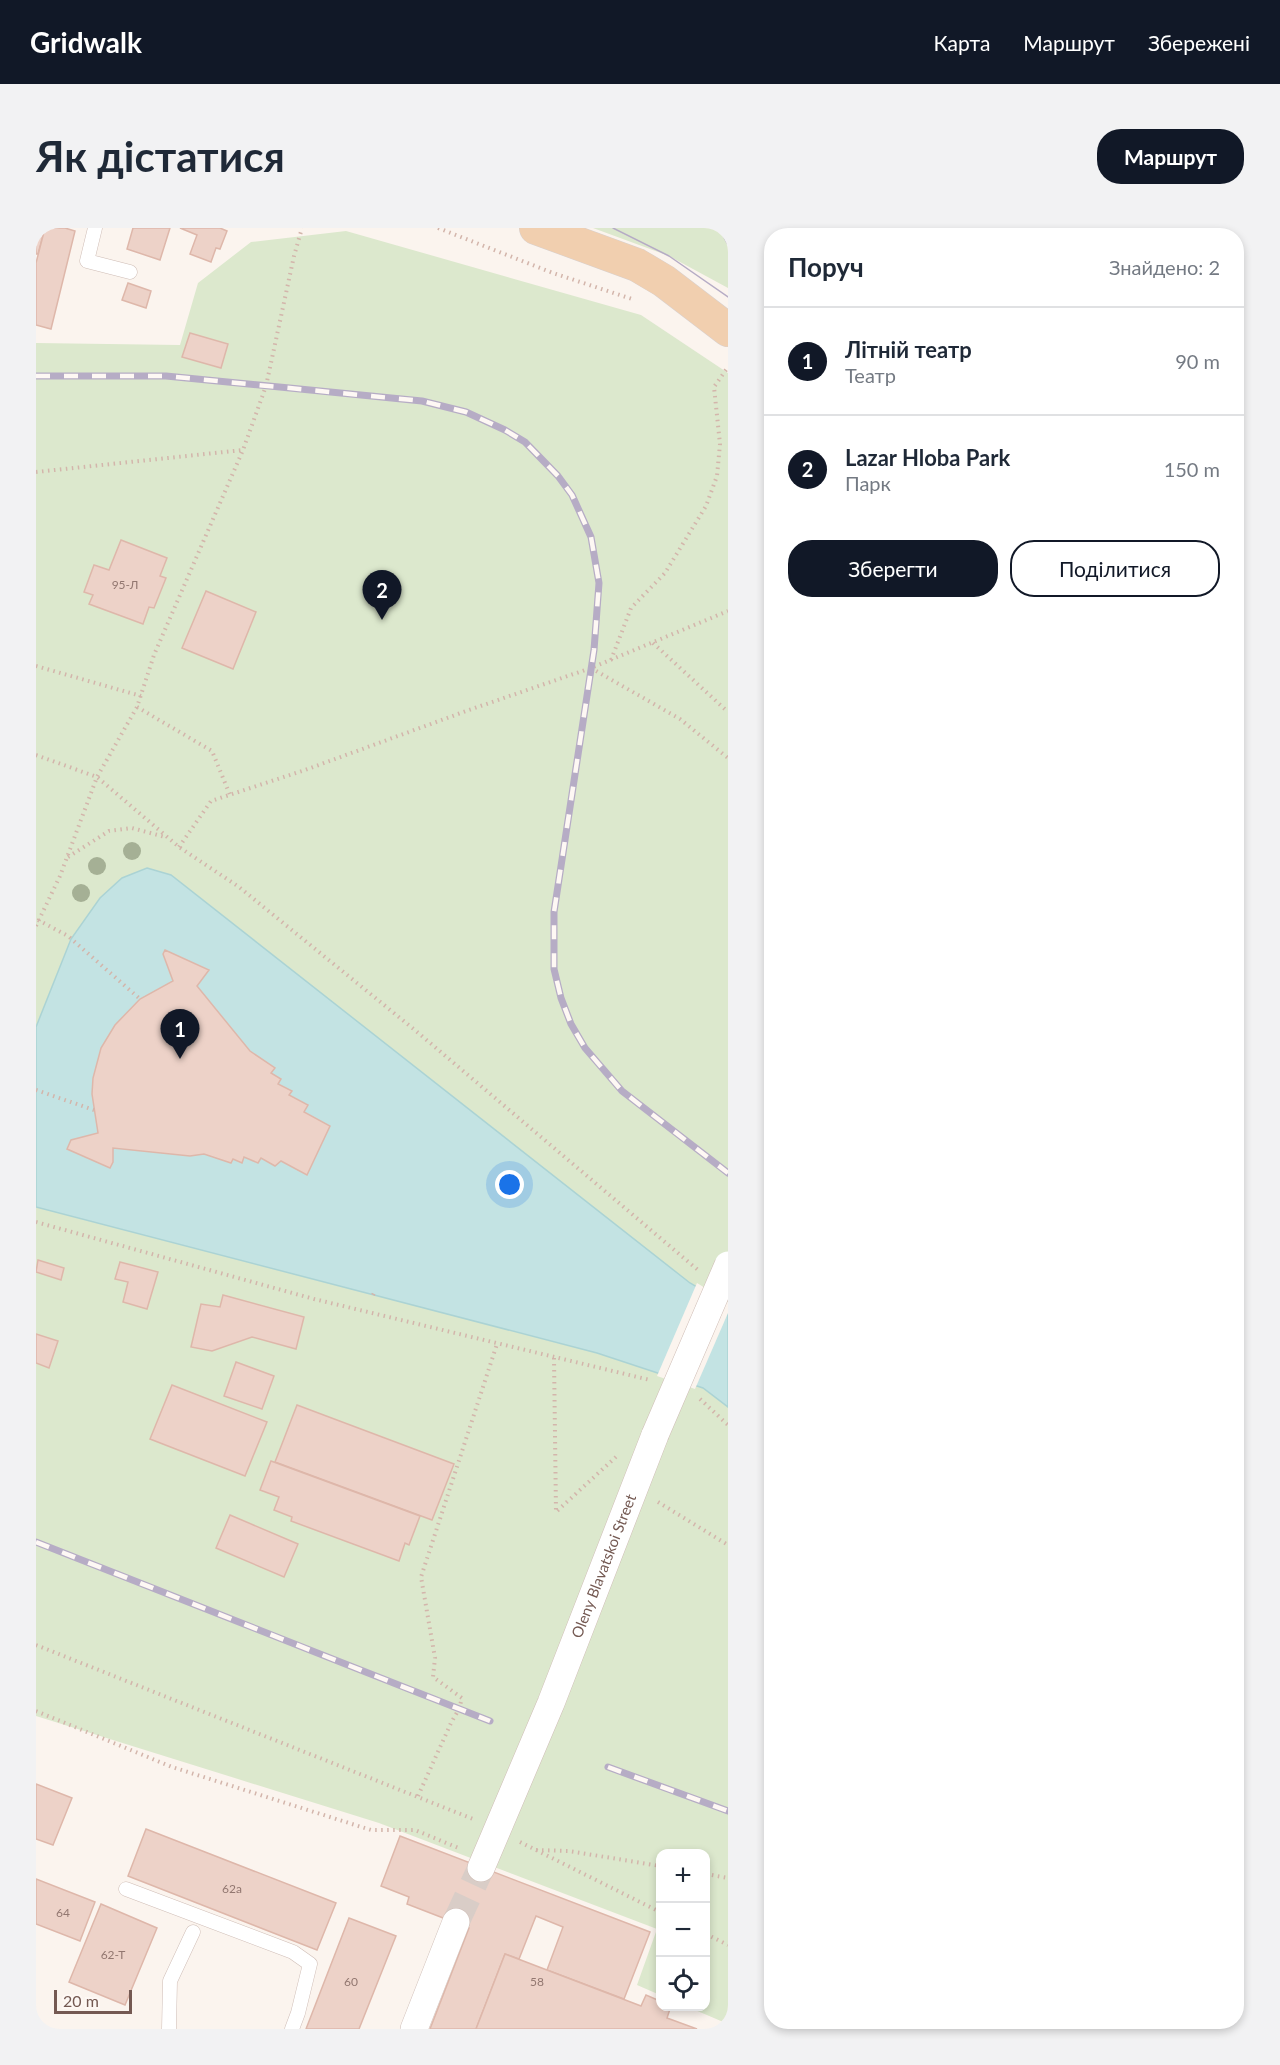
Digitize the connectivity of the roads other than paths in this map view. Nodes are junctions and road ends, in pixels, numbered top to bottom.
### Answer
1 (95, 228) edge
2 (536, 228) edge
3 (130, 272) dead end
4 (728, 330) edge
5 (728, 1265) edge
6 (483, 1863) tunnel mouth
7 (126, 1889) dead end
8 (456, 1922) tunnel mouth
9 (193, 1932) dead end
10 (169, 2029) edge
11 (292, 2029) edge
12 (414, 2029) edge

1 - 3 lane
2 - 4 main road
5 - 6 street, Oleny Blavatskoi Street, bridge
7 - 11 lane
8 - 12 street
9 - 10 lane

